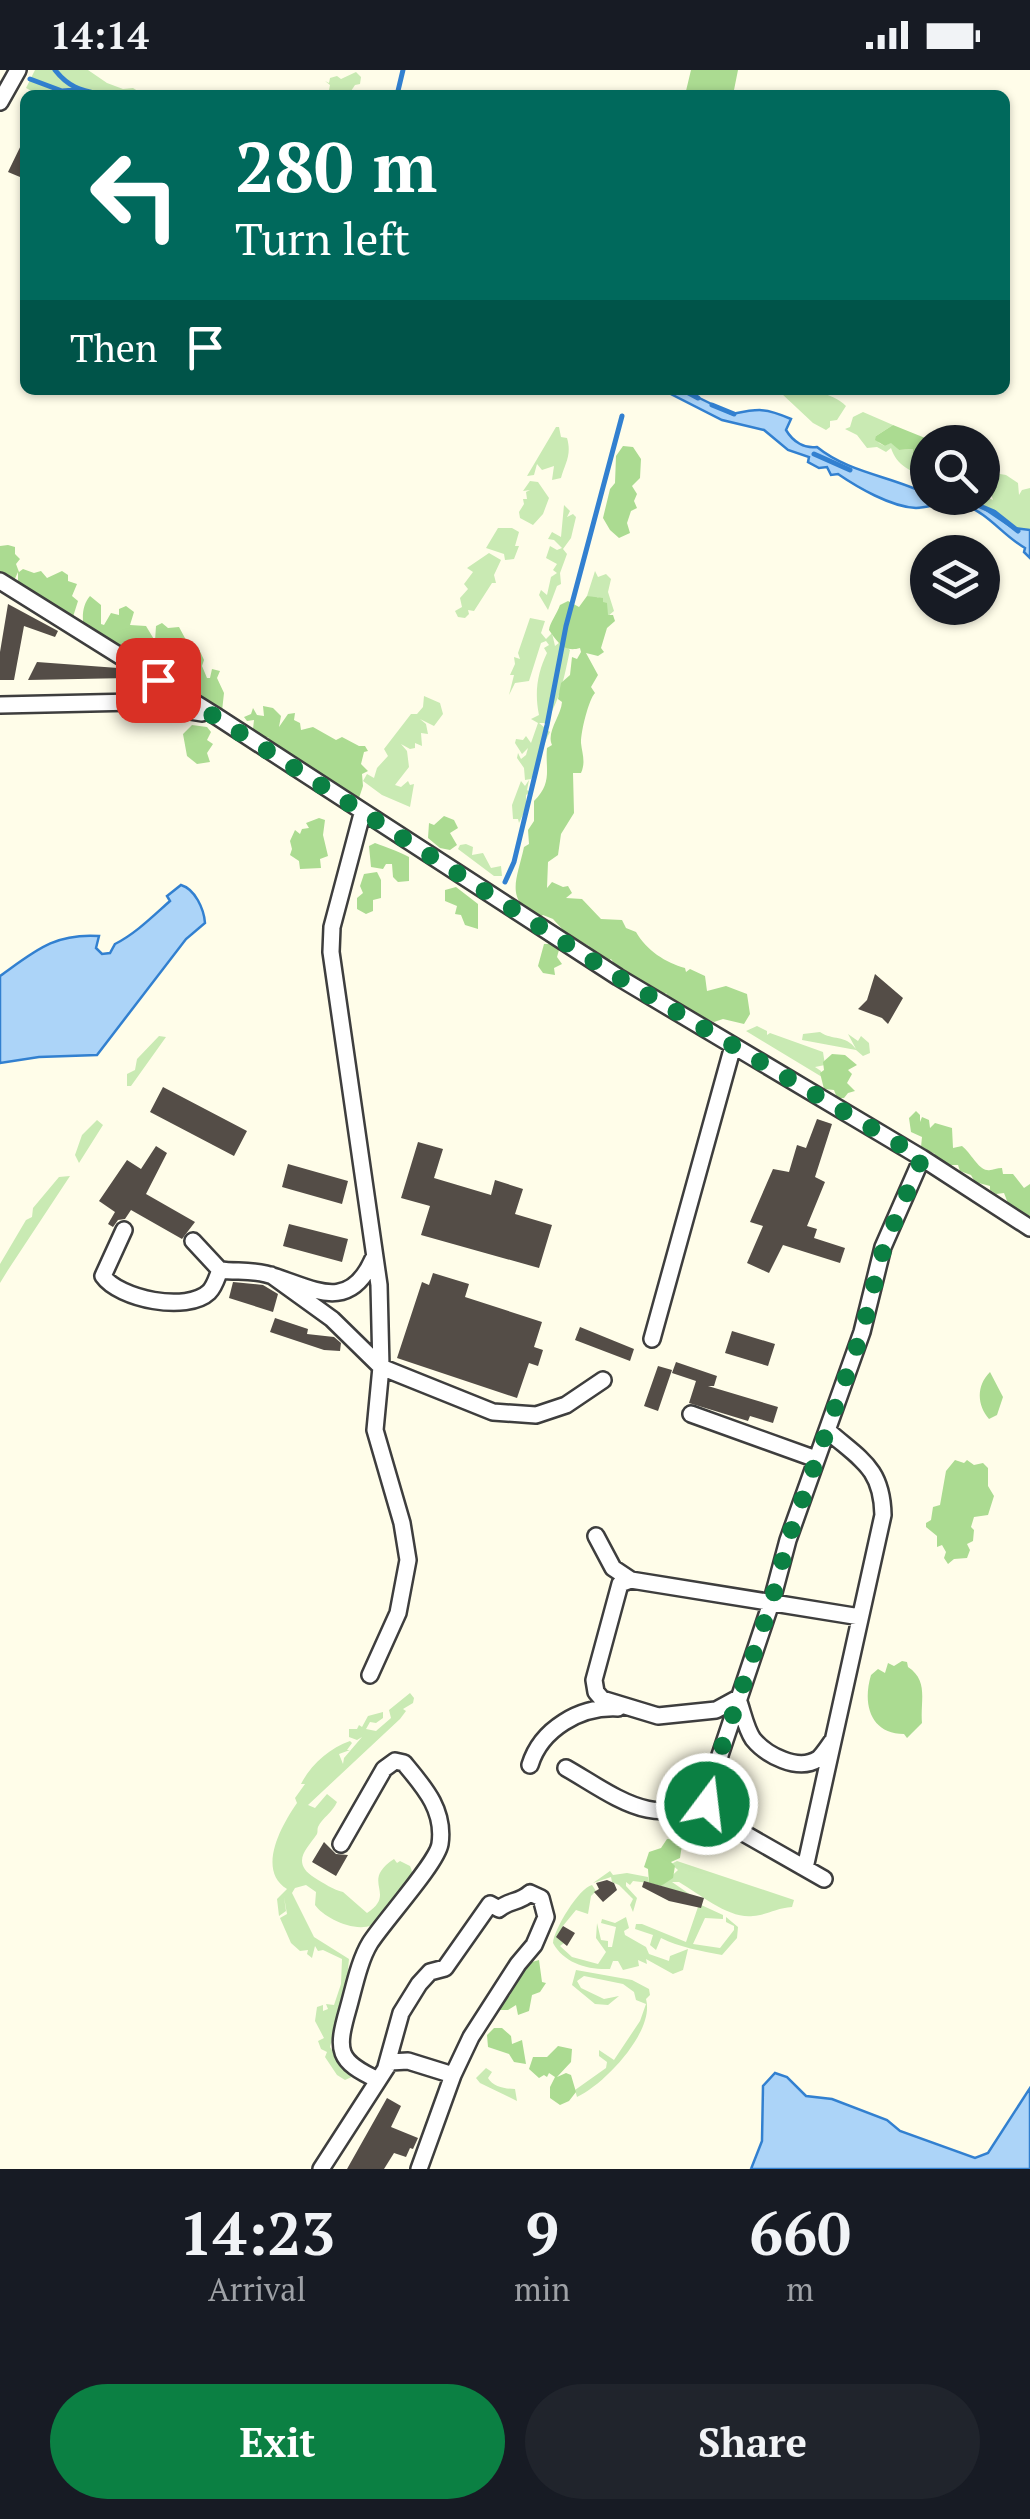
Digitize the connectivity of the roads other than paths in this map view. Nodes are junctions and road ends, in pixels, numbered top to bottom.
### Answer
1 (18, 70) edge
2 (0, 102) edge
3 (0, 581) edge
4 (0, 704) edge
5 (216, 716) junction
6 (362, 814) junction
7 (733, 1046) junction
8 (922, 1158) junction
9 (1030, 1228) edge
10 (124, 1230) dead end
11 (192, 1240) dead end
12 (375, 1256) junction
13 (220, 1270) junction
14 (271, 1276) junction
15 (652, 1340) dead end
16 (381, 1367) junction
17 (604, 1380) dead end
18 (691, 1414) dead end
19 (828, 1431) junction
20 (816, 1459) junction
21 (596, 1536) dead end
22 (631, 1580) junction
23 (772, 1600) junction
24 (860, 1617) junction
25 (370, 1675) dead end
26 (738, 1698) junction
27 (632, 1708) junction
28 (716, 1710) junction
29 (734, 1717) junction
30 (836, 1736) junction
31 (751, 1737) junction
32 (530, 1766) dead end
33 (566, 1768) dead end
34 (708, 1788) junction
35 (682, 1808) junction
36 (710, 1814) junction
37 (341, 1844) dead end
38 (805, 1868) junction
39 (824, 1879) dead end
40 (382, 2073) junction
41 (453, 2075) junction
42 (321, 2169) edge
43 (419, 2169) edge

1 - 2 street
3 - 5 street
4 - 5 street
5 - 6 street
6 - 7 street
6 - 12 street
7 - 8 street
7 - 15 street
8 - 9 street
8 - 19 street
10 - 13 street
11 - 13 street
12 - 14 street
12 - 16 street
13 - 14 street
14 - 16 street
16 - 17 street
16 - 25 street
18 - 20 street
19 - 20 street
19 - 24 street
20 - 23 street
21 - 22 street
22 - 23 street
22 - 27 street
23 - 24 street
23 - 26 street
24 - 30 street
26 - 28 street
26 - 29 street
26 - 31 street
27 - 28 street
27 - 32 street
28 - 29 street
29 - 31 street
29 - 34 street
30 - 31 street
30 - 38 street
33 - 35 street
34 - 35 street
34 - 36 street
35 - 36 street
36 - 38 street
37 - 40 street
38 - 39 street
40 - 41 street
40 - 41 street
40 - 42 street
41 - 43 street

